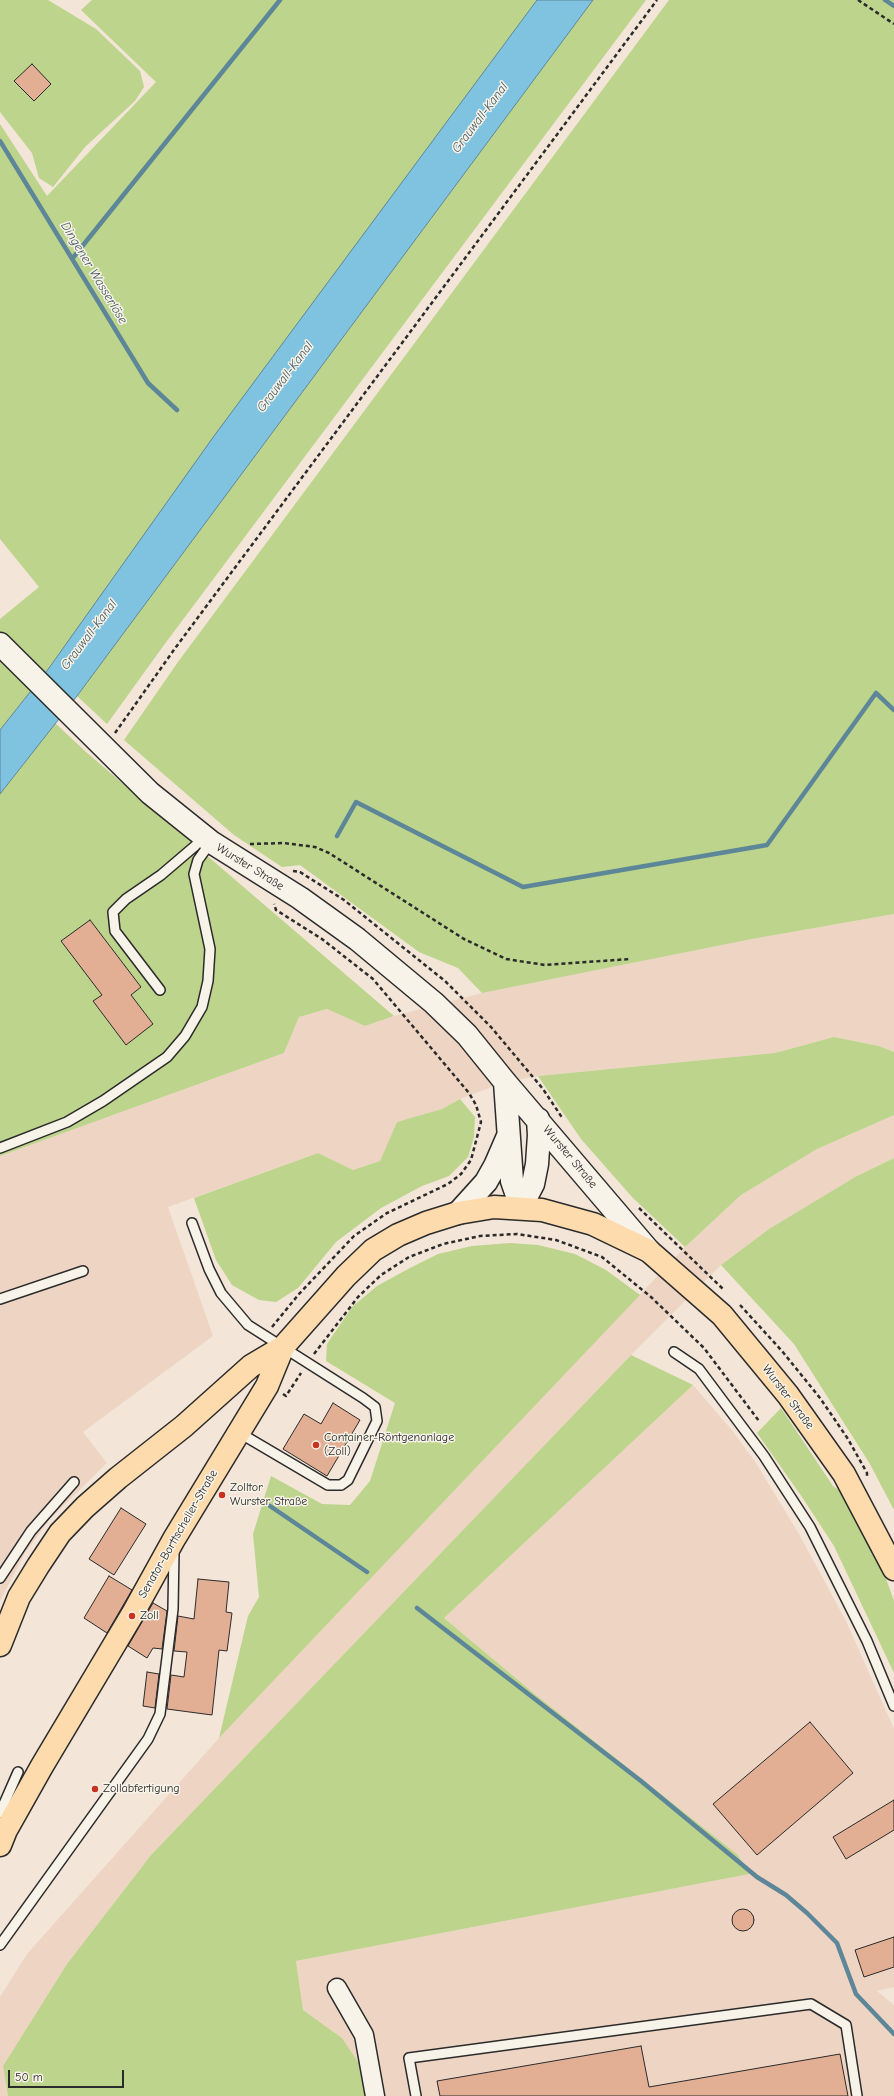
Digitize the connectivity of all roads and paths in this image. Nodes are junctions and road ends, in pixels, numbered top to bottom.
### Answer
1 (657, 0) edge
2 (858, 0) edge
3 (894, 24) edge
4 (0, 644) edge
5 (103, 747) junction
6 (207, 840) junction
7 (230, 856) junction
8 (273, 903) dead end
9 (630, 959) dead end
10 (160, 990) dead end
11 (505, 1082) junction
12 (538, 1119) junction
13 (508, 1136) junction
14 (0, 1148) edge
15 (522, 1208) junction
16 (458, 1213) junction
17 (192, 1224) dead end
18 (649, 1251) junction
19 (83, 1271) dead end
20 (0, 1299) edge
21 (274, 1341) junction
22 (674, 1352) dead end
23 (308, 1362) junction
24 (267, 1386) junction
25 (759, 1421) dead end
26 (238, 1432) junction
27 (74, 1482) dead end
28 (174, 1539) junction
29 (894, 1569) edge
30 (0, 1578) edge
31 (0, 1646) edge
32 (894, 1706) edge
33 (18, 1772) dead end
34 (0, 1813) edge
35 (0, 1845) edge
36 (0, 1945) edge
37 (337, 1988) dead end
38 (375, 2096) edge
39 (416, 2096) edge
40 (857, 2096) edge

1 - 5 path
2 - 3 path
4 - 5 main road, Wurster Straße
5 - 6 main road, Wurster Straße
6 - 7 main road, Wurster Straße
6 - 10 lane
6 - 14 lane
7 - 9 path
7 - 11 main road, Wurster Straße
8 - 21 path
11 - 12 main road, Wurster Straße
11 - 13 main road
12 - 15 main road
12 - 18 main road, Wurster Straße
13 - 15 main road
13 - 16 main road
15 - 16 main road, Senator-Borttscheller-Straße
15 - 18 main road, Wurster Straße
16 - 21 main road, Senator-Borttscheller-Straße
17 - 21 lane
18 - 29 main road, Wurster Straße
19 - 20 lane
21 - 23 lane
21 - 24 main road, Senator-Borttscheller-Straße
21 - 31 main road, Senator-Borttscheller-Straße
22 - 32 lane
23 - 24 path
23 - 25 path
23 - 26 lane
24 - 26 main road, Senator-Borttscheller-Straße
26 - 28 main road, Senator-Borttscheller-Straße
27 - 30 lane
28 - 35 main road, Senator-Borttscheller-Straße
28 - 36 lane
33 - 34 lane
37 - 38 street
39 - 40 lane

